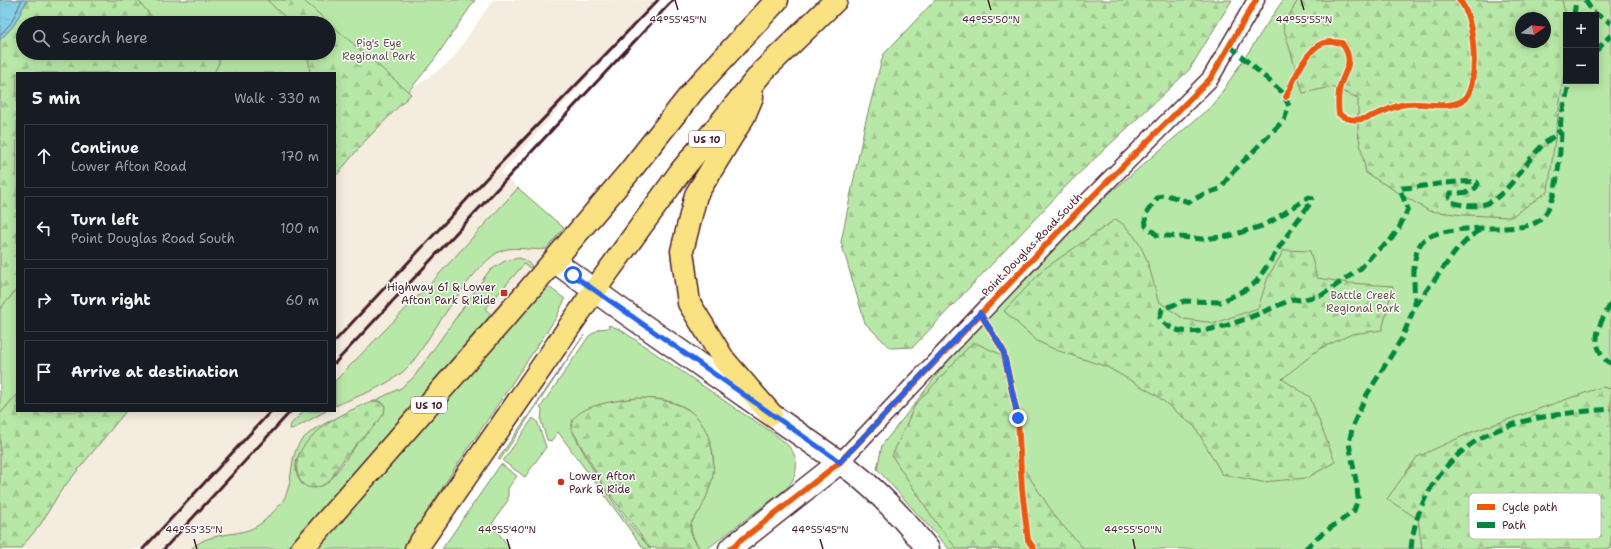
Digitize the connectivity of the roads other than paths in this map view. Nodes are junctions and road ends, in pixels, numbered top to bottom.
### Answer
1 (777, 0) edge
2 (836, 0) edge
3 (1256, 0) edge
4 (763, 71) junction
5 (554, 261) junction
6 (594, 291) junction
7 (771, 414) junction
8 (840, 462) junction
9 (302, 549) edge
10 (416, 549) edge
11 (730, 549) edge
12 (928, 549) edge

1 - 5 highway, US 10
2 - 4 highway, US 10
3 - 8 street, Point Douglas Road South
4 - 6 highway, US 10
4 - 7 highway
5 - 6 main road
5 - 9 highway, US 10
6 - 7 main road
6 - 10 highway, US 10
7 - 8 main road
8 - 11 main road, Point Douglas Road South
8 - 12 main road

